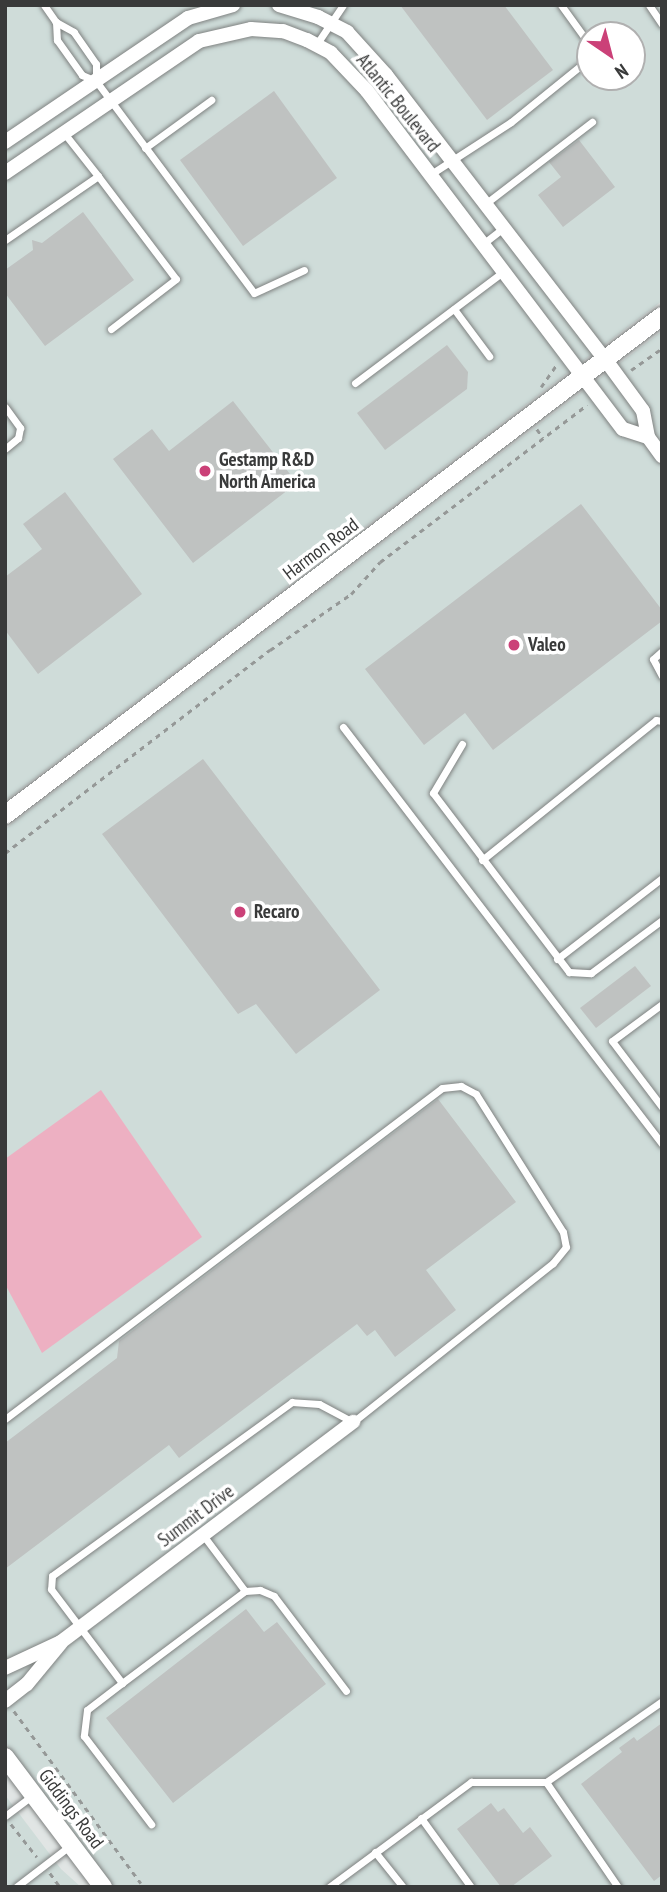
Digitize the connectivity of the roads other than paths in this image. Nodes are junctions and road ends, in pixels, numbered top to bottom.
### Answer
1 (233, 5) edge
2 (279, 5) edge
3 (343, 5) edge
4 (561, 5) edge
5 (649, 5) edge
6 (47, 6) edge
7 (328, 22) junction
8 (55, 23) junction
9 (662, 24) edge
10 (576, 26) edge
11 (316, 45) junction
12 (576, 69) edge
13 (96, 80) junction
14 (109, 100) junction
15 (211, 100) dead end
16 (592, 122) dead end
17 (64, 132) junction
18 (5, 142) edge
19 (145, 148) junction
20 (451, 159) junction
21 (5, 173) edge
22 (431, 174) junction
23 (99, 176) junction
24 (485, 204) junction
25 (504, 228) junction
26 (5, 240) edge
27 (484, 243) junction
28 (304, 270) dead end
29 (505, 271) junction
30 (454, 309) junction
31 (662, 316) edge
32 (111, 329) dead end
33 (489, 356) dead end
34 (605, 359) junction
35 (584, 374) junction
36 (355, 383) dead end
37 (5, 407) edge
38 (648, 437) junction
39 (5, 449) edge
40 (662, 456) edge
41 (662, 651) edge
42 (662, 676) edge
43 (662, 721) edge
44 (343, 727) dead end
45 (462, 744) dead end
46 (5, 815) edge
47 (482, 860) junction
48 (662, 878) edge
49 (662, 920) edge
50 (557, 959) junction
51 (662, 1003) edge
52 (662, 1107) edge
53 (662, 1144) edge
54 (5, 1419) edge
55 (353, 1422) junction
56 (203, 1535) junction
57 (244, 1591) junction
58 (81, 1627) junction
59 (61, 1642) junction
60 (5, 1668) edge
61 (122, 1683) junction
62 (346, 1691) dead end
63 (5, 1701) edge
64 (662, 1701) edge
65 (5, 1757) edge
66 (546, 1782) junction
67 (34, 1795) junction
68 (5, 1816) edge
69 (421, 1818) junction
70 (151, 1824) dead end
71 (71, 1845) junction
72 (374, 1852) junction
73 (16, 1887) edge
74 (103, 1887) edge
75 (329, 1887) edge
76 (403, 1887) edge
77 (471, 1887) edge
78 (618, 1887) edge

1 - 13 street
2 - 7 street, Atlantic Boulevard
3 - 7 lane
4 - 10 lane
5 - 9 lane
6 - 8 lane
7 - 11 lane
7 - 20 street, Atlantic Boulevard
8 - 13 lane
8 - 13 lane
11 - 14 street, Atlantic Boulevard
11 - 22 street, Atlantic Boulevard
12 - 20 lane
13 - 14 lane
13 - 18 street
14 - 17 street, Atlantic Boulevard
14 - 19 lane
15 - 19 lane
16 - 24 lane
17 - 21 street, Atlantic Boulevard
17 - 23 lane
19 - 28 lane
20 - 22 lane
20 - 24 street, Atlantic Boulevard
22 - 27 street, Atlantic Boulevard
23 - 26 lane
23 - 32 lane
24 - 25 street, Atlantic Boulevard
25 - 27 lane
25 - 34 street, Atlantic Boulevard
27 - 29 street, Atlantic Boulevard
29 - 30 lane
29 - 35 street, Atlantic Boulevard
30 - 33 lane
30 - 36 lane
31 - 34 street, Harmon Road
34 - 35 street, Harmon Road
34 - 38 street, Atlantic Boulevard
35 - 38 street, Atlantic Boulevard
35 - 46 street, Harmon Road
37 - 39 lane
38 - 40 street
41 - 42 lane
43 - 47 lane
44 - 53 lane
45 - 47 lane
47 - 50 lane
48 - 50 lane
49 - 50 lane
51 - 52 lane
54 - 55 lane
55 - 56 street, Summit Drive
55 - 58 lane
56 - 57 lane
56 - 58 street, Summit Drive
57 - 61 lane
57 - 62 lane
58 - 59 street, Summit Drive
58 - 61 lane
59 - 60 street, Summit Drive
59 - 63 street, Summit Drive
61 - 70 lane
64 - 66 lane
65 - 67 street, Giddings Road
66 - 69 lane
66 - 78 lane
67 - 68 lane
67 - 71 street, Giddings Road
69 - 72 lane
69 - 77 lane
71 - 73 lane
71 - 74 street, Giddings Road
72 - 75 lane
72 - 76 lane

